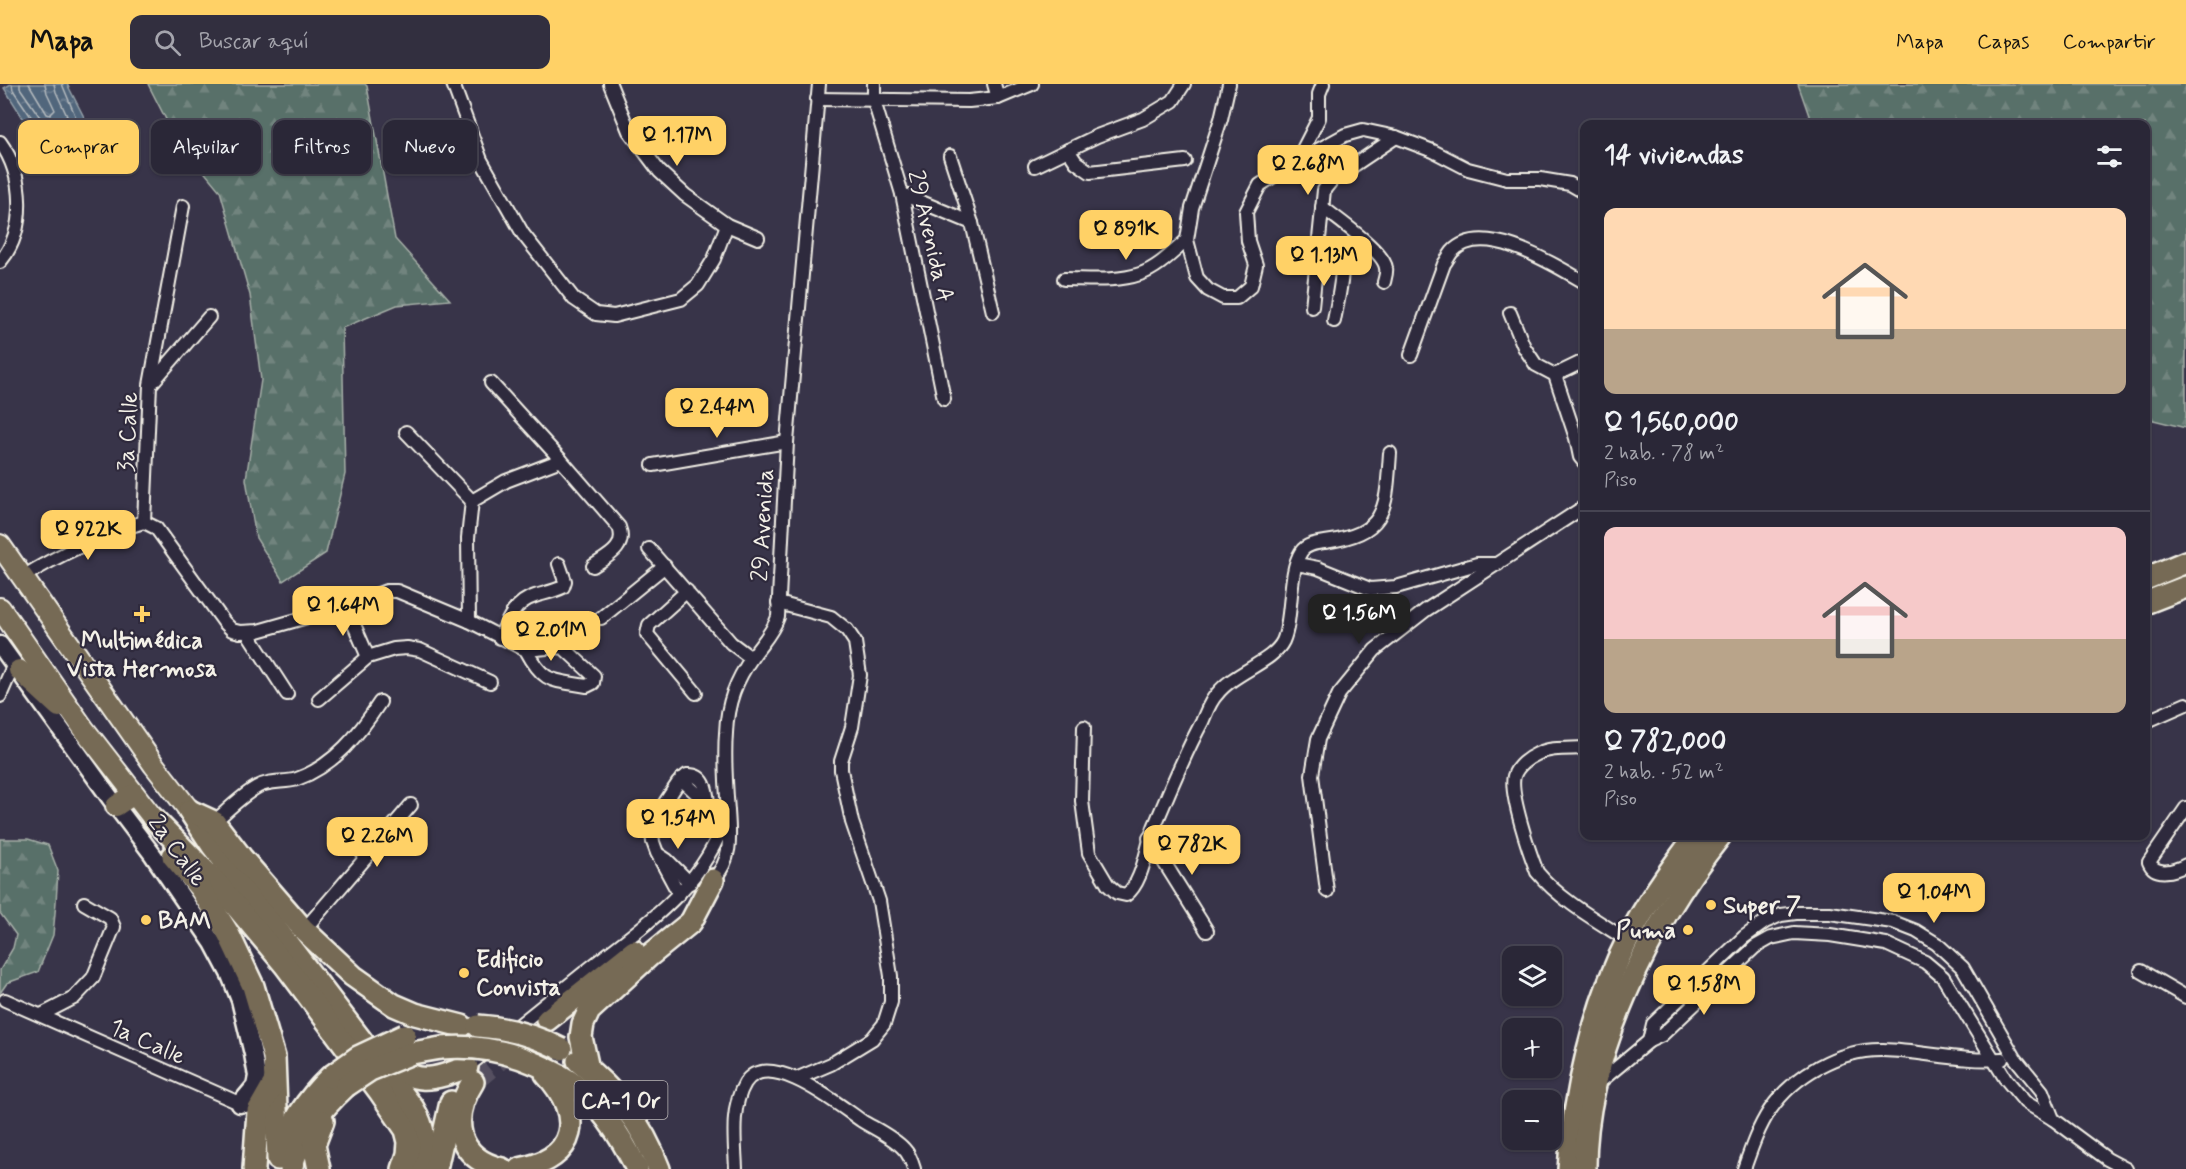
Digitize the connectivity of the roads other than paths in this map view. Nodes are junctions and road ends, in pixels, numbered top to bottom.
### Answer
1 (453, 84) edge
2 (610, 84) edge
3 (819, 84) edge
4 (874, 84) edge
5 (994, 84) edge
6 (1032, 84) edge
7 (1184, 84) edge
8 (1229, 84) edge
9 (1323, 84) edge
10 (998, 98) junction
11 (817, 99) junction
12 (874, 100) junction
13 (1396, 137) junction
14 (0, 142) edge
15 (1068, 150) junction
16 (950, 156) dead end
17 (1297, 161) junction
18 (1185, 162) dead end
19 (1035, 166) dead end
20 (1580, 190) edge
21 (902, 194) junction
22 (183, 206) dead end
23 (1322, 207) junction
24 (972, 224) junction
25 (727, 225) junction
26 (758, 238) dead end
27 (1187, 240) junction
28 (1320, 246) junction
29 (1, 261) edge
30 (1064, 279) dead end
31 (1580, 280) edge
32 (1384, 282) dead end
33 (1312, 307) dead end
34 (993, 312) dead end
35 (1510, 313) dead end
36 (209, 317) dead end
37 (1334, 321) dead end
38 (1411, 355) dead end
39 (1580, 363) edge
40 (1555, 375) junction
41 (491, 383) dead end
42 (150, 385) junction
43 (944, 399) dead end
44 (406, 432) dead end
45 (788, 442) junction
46 (1390, 453) dead end
47 (1580, 457) edge
48 (561, 460) junction
49 (652, 465) dead end
50 (472, 501) junction
51 (1580, 510) edge
52 (144, 522) junction
53 (0, 546) edge
54 (649, 549) dead end
55 (2186, 562) edge
56 (560, 564) dead end
57 (1297, 564) junction
58 (1499, 564) junction
59 (593, 566) dead end
60 (665, 566) junction
61 (23, 577) junction
62 (2150, 577) edge
63 (2186, 587) edge
64 (687, 591) junction
65 (2150, 601) edge
66 (778, 603) junction
67 (346, 606) junction
68 (0, 608) edge
69 (601, 618) dead end
70 (469, 621) junction
71 (248, 633) junction
72 (500, 638) junction
73 (0, 645) edge
74 (526, 650) junction
75 (368, 657) junction
76 (751, 658) junction
77 (17, 667) junction
78 (490, 682) dead end
79 (696, 693) dead end
80 (287, 694) dead end
81 (0, 696) edge
82 (320, 699) dead end
83 (380, 702) dead end
84 (2186, 704) edge
85 (2150, 720) edge
86 (1084, 727) dead end
87 (84, 729) junction
88 (1580, 748) edge
89 (154, 765) junction
90 (172, 789) junction
91 (132, 791) junction
92 (411, 805) dead end
93 (116, 806) junction
94 (2186, 808) edge
95 (189, 810) junction
96 (728, 812) junction
97 (151, 815) junction
98 (214, 822) junction
99 (1149, 838) junction
100 (1693, 840) edge
101 (1717, 840) edge
102 (657, 853) junction
103 (2186, 865) edge
104 (713, 880) junction
105 (690, 883) junction
106 (1327, 891) dead end
107 (679, 894) junction
108 (84, 903) dead end
109 (1830, 913) junction
110 (1765, 922) junction
111 (304, 930) junction
112 (1207, 931) dead end
113 (1830, 935) junction
114 (1771, 938) junction
115 (1628, 940) junction
116 (1730, 952) junction
117 (1739, 961) junction
118 (2141, 971) dead end
119 (319, 985) junction
120 (1975, 990) junction
121 (2186, 997) edge
122 (5, 1000) dead end
123 (1959, 1001) junction
124 (1618, 1011) junction
125 (41, 1015) junction
126 (548, 1020) tunnel mouth
127 (465, 1025) junction
128 (1649, 1041) junction
129 (408, 1044) junction
130 (2015, 1058) junction
131 (1995, 1059) junction
132 (537, 1064) junction
133 (588, 1069) junction
134 (470, 1074) junction
135 (798, 1078) junction
136 (1595, 1086) junction
137 (336, 1087) junction
138 (257, 1111) junction
139 (448, 1116) junction
140 (2054, 1119) junction
141 (281, 1166) edge
142 (254, 1169) edge
143 (319, 1169) edge
144 (403, 1169) edge
145 (421, 1169) edge
146 (436, 1169) edge
147 (471, 1169) edge
148 (502, 1169) edge
149 (519, 1169) edge
150 (637, 1169) edge
151 (659, 1169) edge
152 (736, 1169) edge
153 (914, 1169) edge
154 (1569, 1169) edge
155 (1585, 1169) edge
156 (1744, 1169) edge
157 (2127, 1169) edge

1 - 25 street
2 - 25 street
3 - 11 street, 29 Avenida
4 - 12 street, 29 Avenida A
5 - 10 street
6 - 10 street
7 - 15 street
8 - 27 street
9 - 17 street
10 - 12 street
11 - 12 street
11 - 45 street, 29 Avenida
12 - 21 street, 29 Avenida A
13 - 17 street
13 - 20 street
13 - 23 street
14 - 29 street
15 - 18 street
15 - 19 street
16 - 24 street
17 - 27 street
21 - 24 street
21 - 43 street, 29 Avenida A
22 - 42 street, 3a Calle
23 - 28 street
23 - 32 street
24 - 34 street
25 - 26 street
27 - 30 street
28 - 33 street
28 - 37 street
31 - 38 street
35 - 40 street
36 - 42 street
39 - 40 street
40 - 47 street
41 - 48 street
42 - 52 street, 3a Calle
44 - 50 street
45 - 49 street
45 - 66 street, 29 Avenida
46 - 57 street
48 - 50 street
48 - 59 street
50 - 70 street
51 - 58 street
52 - 61 street
52 - 71 street
53 - 61 main road
54 - 60 street
55 - 62 highway
56 - 72 street
57 - 58 street
57 - 99 street
58 - 106 street
60 - 64 street
60 - 69 street
61 - 89 main road
63 - 65 highway
64 - 76 street
64 - 79 street
66 - 76 street, 29 Avenida
66 - 135 street
67 - 70 street
67 - 71 street
67 - 75 street
68 - 87 main road
70 - 72 street
71 - 80 street
72 - 74 street
73 - 77 street, 2a Calle
74 - 74 street
75 - 78 street
75 - 82 street
76 - 96 street, 29 Avenida
77 - 81 street
77 - 87 main road
77 - 93 street, 2a Calle
83 - 98 street
84 - 85 street
86 - 99 street
87 - 91 main road
88 - 115 street
89 - 90 main road
89 - 91 main road
90 - 95 main road
90 - 97 main road
91 - 93 main road
91 - 97 main road
92 - 111 street
93 - 138 street, 2a Calle
94 - 103 street
95 - 98 highway
95 - 119 highway
96 - 102 street
96 - 104 street, 29 Avenida
96 - 105 street, 29 Avenida
97 - 138 highway
97 - 144 highway
98 - 111 highway
99 - 112 street
100 - 115 highway
101 - 124 highway
102 - 105 street
102 - 107 street
104 - 126 highway
104 - 133 highway
105 - 107 street, 29 Avenida
107 - 134 street, 29 Avenida
108 - 125 street
109 - 110 street
109 - 113 street
109 - 120 street
110 - 114 street
110 - 116 street
111 - 127 highway
113 - 114 street
113 - 123 street
114 - 117 street
115 - 124 highway
115 - 154 highway
116 - 117 street
116 - 128 street
117 - 128 street
118 - 121 street
119 - 134 highway
119 - 145 highway
120 - 123 street
120 - 130 street
122 - 125 street, 1a Calle
123 - 131 street
124 - 136 highway
125 - 138 street, 1a Calle
127 - 129 highway, CA-1 Or
127 - 133 highway, CA-1 Or, bridge
128 - 136 street
129 - 132 highway, CA-1 Or, bridge
129 - 137 highway, CA-1 Or, bridge
130 - 131 street
130 - 140 street
131 - 140 street
131 - 156 street
132 - 149 highway
132 - 150 highway, CA-1 Or
133 - 151 highway, CA-1 Or
134 - 139 highway
134 - 148 highway
135 - 152 street
135 - 153 street
136 - 155 highway
137 - 141 highway, CA-1 Or
137 - 143 highway
138 - 141 highway
138 - 142 highway
139 - 146 highway
139 - 147 highway
140 - 157 street

